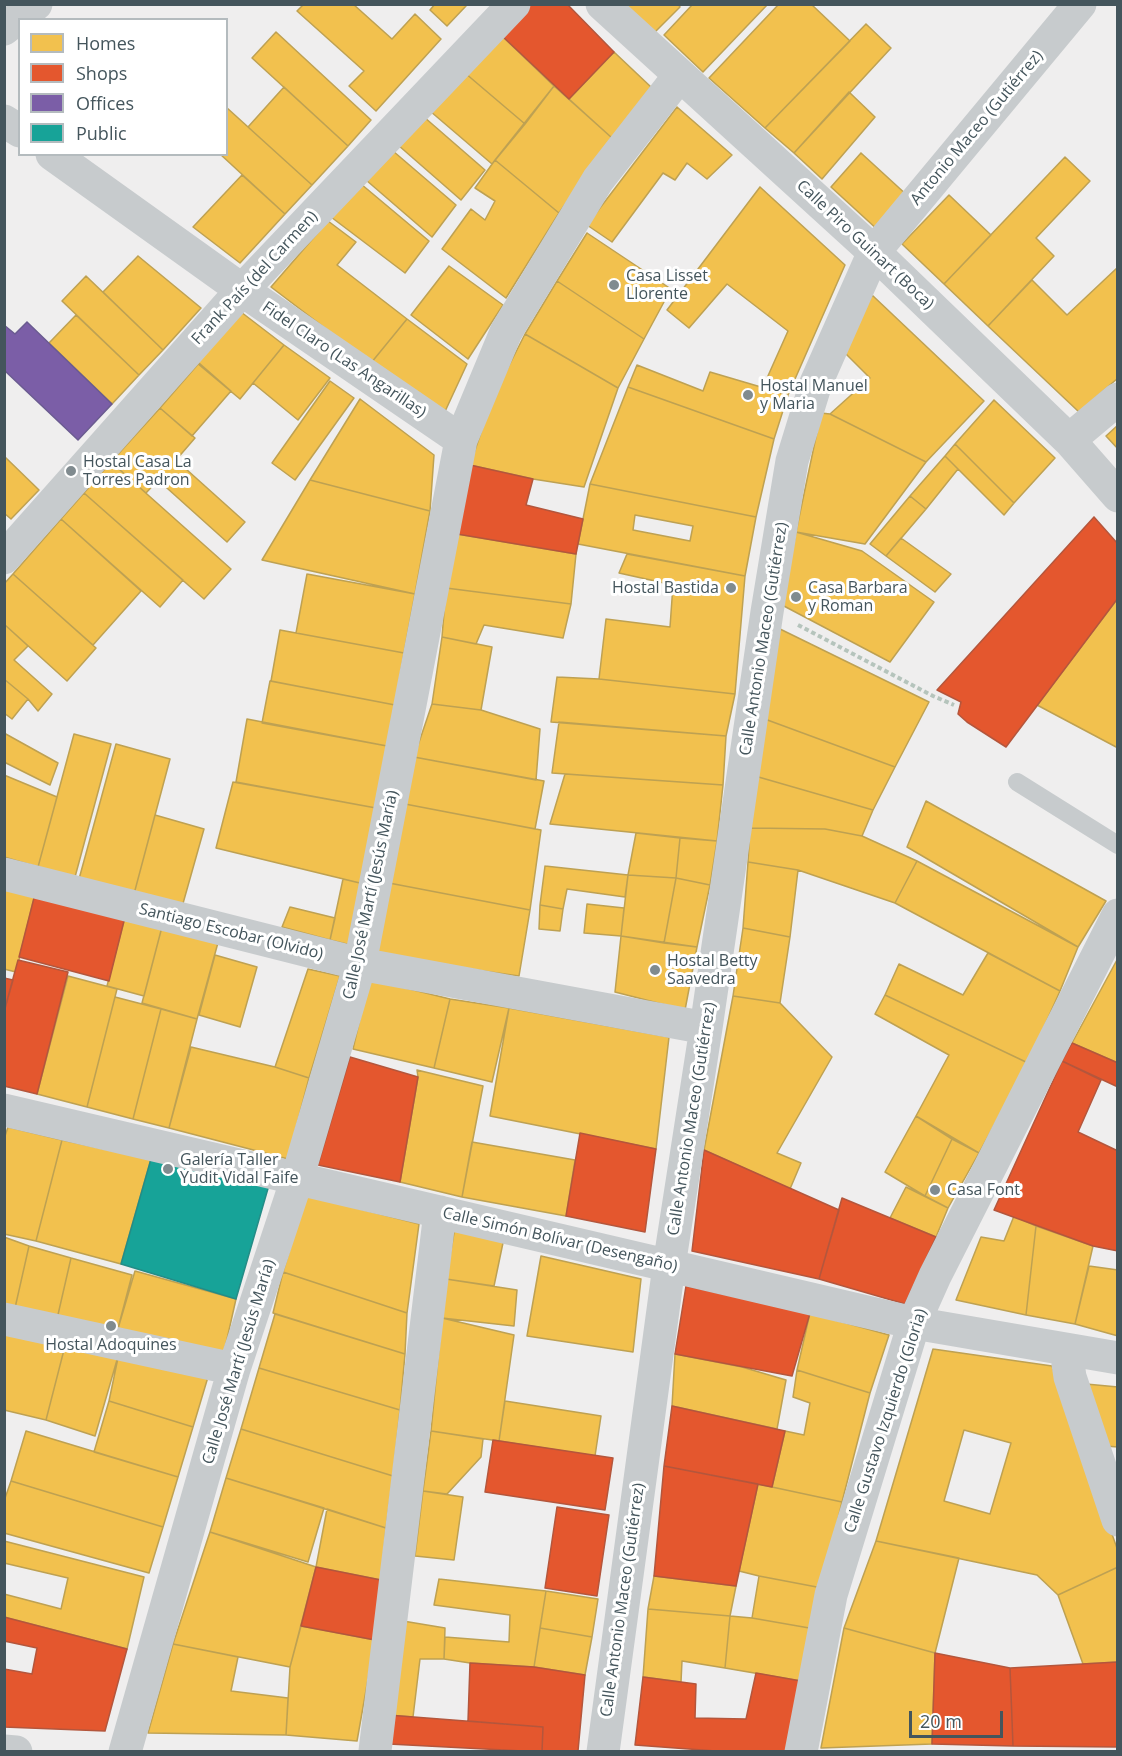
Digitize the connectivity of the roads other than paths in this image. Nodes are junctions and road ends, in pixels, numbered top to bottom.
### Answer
1 (36, 4) edge
2 (514, 4) edge
3 (602, 4) edge
4 (1080, 4) edge
5 (18, 18) edge
6 (18, 18) edge
7 (4, 29) edge
8 (680, 75) junction
9 (4, 121) edge
10 (18, 130) edge
11 (55, 156) edge
12 (874, 252) junction
13 (242, 290) junction
14 (1118, 399) edge
15 (460, 440) junction
16 (1069, 440) junction
17 (1118, 496) edge
18 (4, 558) edge
19 (1017, 782) dead end
20 (1118, 845) edge
21 (4, 874) edge
22 (1118, 915) edge
23 (360, 964) junction
24 (706, 1028) junction
25 (4, 1110) edge
26 (297, 1179) junction
27 (440, 1212) junction
28 (669, 1266) junction
29 (4, 1319) edge
30 (914, 1323) junction
31 (1066, 1350) junction
32 (1118, 1358) edge
33 (234, 1369) junction
34 (1118, 1520) edge
35 (4, 1751) edge
36 (16, 1752) edge
37 (125, 1752) edge
38 (374, 1752) edge
39 (603, 1752) edge
40 (801, 1752) edge

1 - 5 street
2 - 13 street, Frank País (del Carmen)
3 - 8 street, Calle Piro Guinart (Boca)
4 - 12 street, Antonio Maceo (Gutiérrez)
6 - 7 street
8 - 12 street, Calle Piro Guinart (Boca)
8 - 15 street, Calle José Martí (Jesús María)
9 - 10 street
11 - 13 street, Fidel Claro (Las Angarillas)
12 - 16 street, Calle Piro Guinart (Boca)
12 - 24 street, Calle Antonio Maceo (Gutiérrez)
13 - 15 street, Fidel Claro (Las Angarillas)
13 - 18 street, Frank País (del Carmen)
14 - 16 street
15 - 23 street, Calle José Martí (Jesús María)
16 - 17 street, Calle Piro Guinart (Boca)
19 - 20 lane
21 - 23 street, Santiago Escobar (Olvido)
22 - 30 street, Calle Gustavo Izquierdo (Gloria)
23 - 24 street, Santiago Escobar (Olvido)
23 - 26 street, Calle José Martí (Jesús María)
24 - 28 street, Calle Antonio Maceo (Gutiérrez)
25 - 26 street, Calle Simón Bolívar (Desengaño)
26 - 27 street, Calle Simón Bolívar (Desengaño)
26 - 33 street, Calle José Martí (Jesús María)
27 - 28 street, Calle Simón Bolívar (Desengaño)
27 - 38 street
28 - 30 street, Calle Simón Bolívar (Desengaño)
28 - 39 street, Calle Antonio Maceo (Gutiérrez)
29 - 33 street
30 - 31 street, Calle Simón Bolívar (Desengaño)
30 - 40 street, Calle Gustavo Izquierdo (Gloria)
31 - 32 street, Calle Simón Bolívar (Desengaño)
31 - 34 street
33 - 37 street, Calle José Martí (Jesús María)
35 - 36 street

